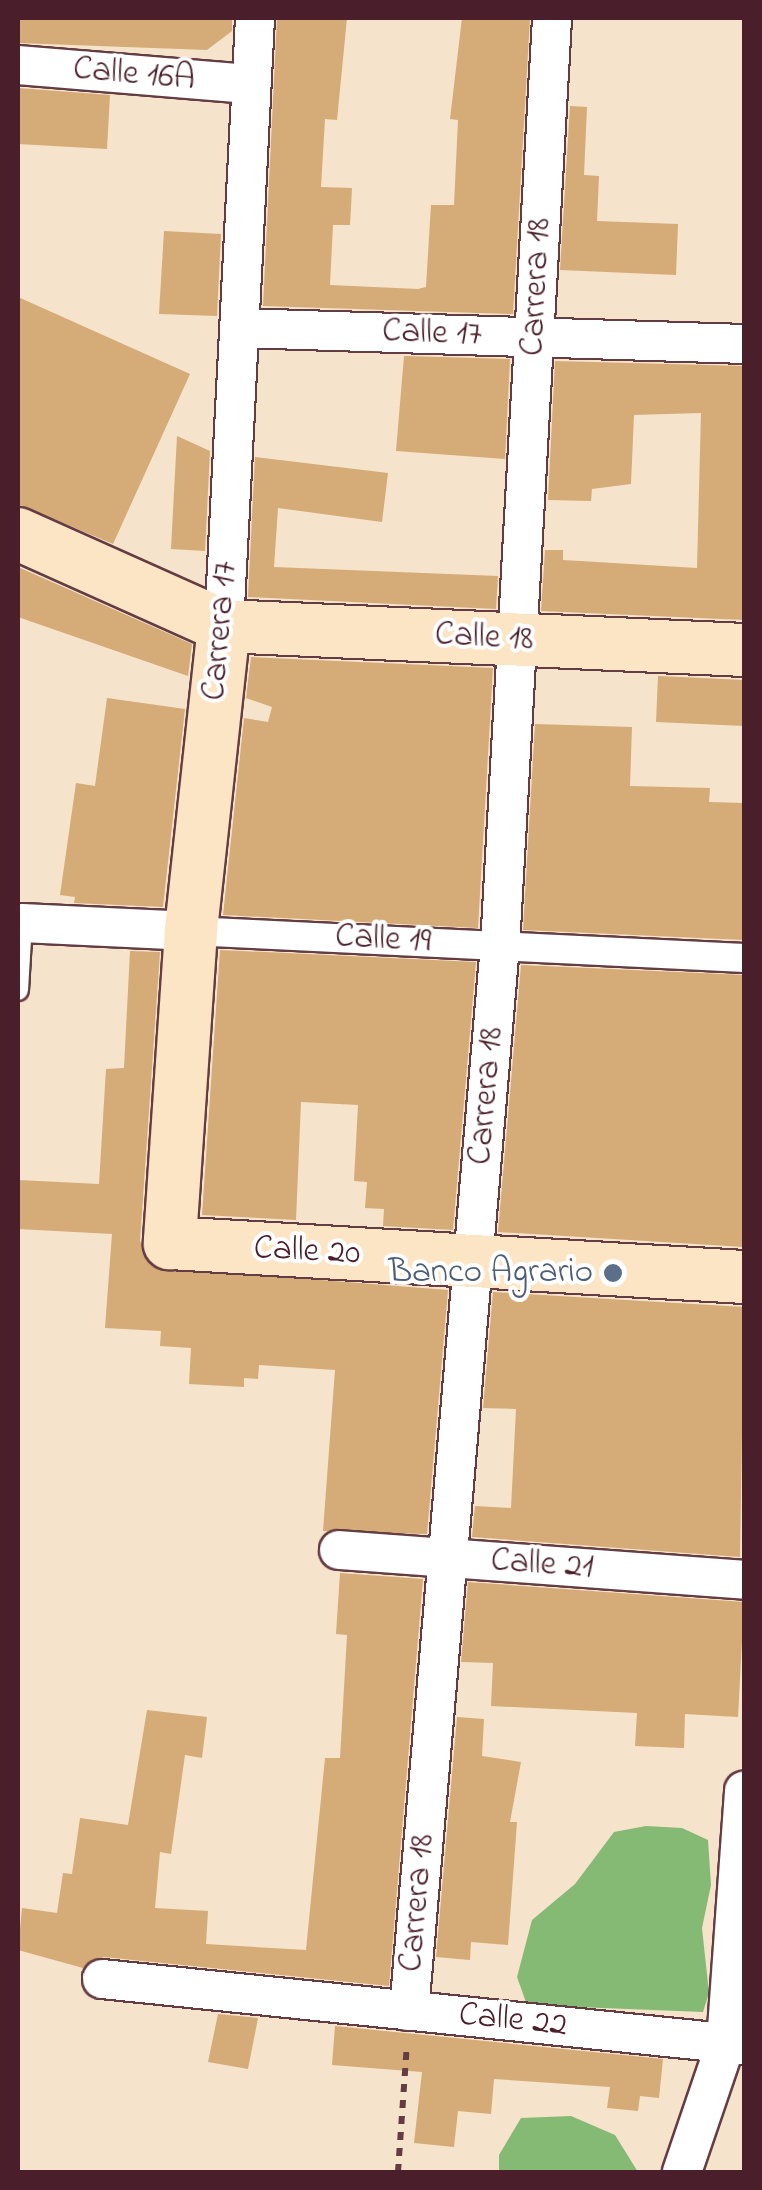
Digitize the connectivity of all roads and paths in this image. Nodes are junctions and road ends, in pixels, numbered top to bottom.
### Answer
1 (255, 18) edge
2 (552, 18) edge
3 (18, 65) edge
4 (251, 84) junction
5 (239, 328) junction
6 (534, 337) junction
7 (744, 344) edge
8 (18, 534) edge
9 (224, 626) junction
10 (517, 640) junction
11 (744, 650) edge
12 (22, 923) joint
13 (191, 931) junction
14 (500, 946) junction
15 (744, 958) edge
16 (18, 990) edge
17 (170, 1244) joint
18 (472, 1262) junction
19 (744, 1277) edge
20 (339, 1550) dead end
21 (447, 1558) junction
22 (744, 1580) edge
23 (744, 1791) edge
24 (102, 1979) dead end
25 (410, 2010) junction
26 (735, 2044) edge
27 (398, 2172) edge
28 (682, 2172) edge

1 - 4 street, Carrera 17
2 - 6 street, Carrera 18
3 - 4 street, Calle 16A
4 - 5 street, Carrera 17
5 - 6 street, Calle 17
5 - 9 street, Carrera 17
6 - 7 street, Calle 17
6 - 10 street, Carrera 18
8 - 9 main road
9 - 10 main road, Calle 18
9 - 13 main road, Carrera 17
10 - 11 main road, Calle 18
10 - 14 street, Carrera 18
12 - 13 street, Calle 19
12 - 16 lane
13 - 14 street, Calle 19
13 - 17 main road, Carrera 17
14 - 15 street, Calle 19
14 - 18 street, Carrera 18
17 - 18 main road, Calle 20
18 - 19 main road, Calle 20
18 - 21 street, Carrera 18
20 - 21 street, Calle 21
21 - 22 street, Calle 21
21 - 25 street, Carrera 18
23 - 26 street
24 - 25 street, Calle 22
25 - 26 street, Calle 22
25 - 27 path, Carrera 18
26 - 28 street

